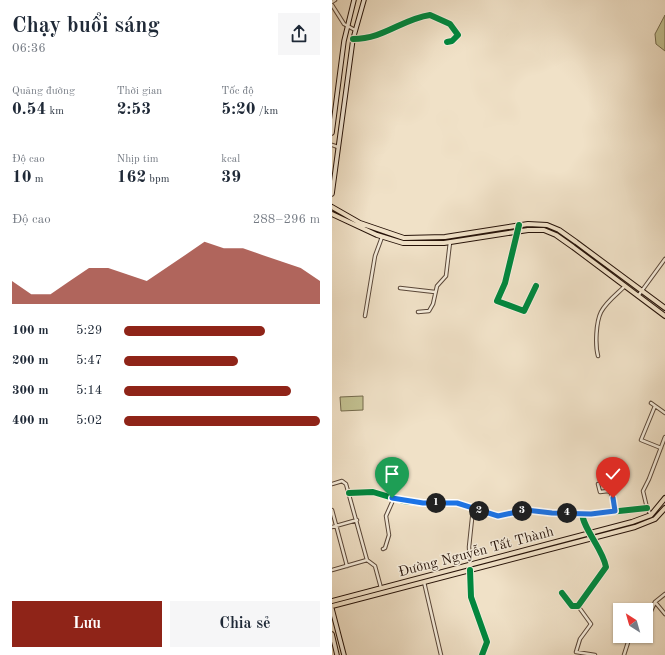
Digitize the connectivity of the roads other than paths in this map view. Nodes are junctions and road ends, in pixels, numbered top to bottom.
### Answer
1 (335, 0) edge
2 (354, 0) edge
3 (364, 0) edge
4 (332, 2) edge
5 (332, 6) edge
6 (347, 26) junction
7 (355, 30) junction
8 (353, 39) junction
9 (447, 42) dead end
10 (333, 113) edge
11 (332, 132) edge
12 (332, 145) edge
13 (338, 147) junction
14 (332, 194) edge
15 (332, 207) edge
16 (332, 214) edge
17 (519, 226) junction
18 (517, 231) junction
19 (382, 236) junction
20 (450, 242) junction
21 (665, 259) edge
22 (536, 286) dead end
23 (625, 286) junction
24 (400, 288) dead end
25 (642, 291) junction
26 (436, 292) junction
27 (638, 296) junction
28 (665, 308) edge
29 (418, 312) dead end
30 (365, 316) dead end
31 (665, 316) edge
32 (598, 356) dead end
33 (651, 402) dead end
34 (654, 406) junction
35 (665, 414) edge
36 (665, 437) edge
37 (661, 448) junction
38 (332, 484) edge
39 (598, 484) dead end
40 (349, 493) junction
41 (394, 498) junction
42 (665, 498) edge
43 (647, 508) junction
44 (665, 508) edge
45 (473, 509) junction
46 (332, 510) edge
47 (615, 511) junction
48 (582, 513) junction
49 (663, 513) edge
50 (651, 514) junction
51 (357, 520) junction
52 (336, 526) junction
53 (332, 527) edge
54 (592, 535) junction
55 (383, 548) dead end
56 (367, 560) junction
57 (470, 565) junction
58 (347, 566) junction
59 (332, 570) edge
60 (470, 570) junction
61 (424, 582) junction
62 (381, 588) junction
63 (562, 593) dead end
64 (665, 594) edge
65 (332, 601) edge
66 (655, 602) junction
67 (578, 606) junction
68 (653, 606) edge
69 (332, 607) edge
70 (665, 614) edge
71 (332, 634) edge
72 (341, 642) junction
73 (628, 643) edge
74 (334, 644) junction
75 (337, 655) edge
76 (344, 655) edge
77 (441, 655) edge
78 (482, 655) edge
79 (595, 655) edge
80 (624, 655) edge

1 - 4 street
2 - 6 main road
3 - 7 main road
5 - 6 street
6 - 7 street
6 - 10 main road
7 - 8 main road
8 - 9 street
8 - 13 main road
10 - 11 main road
12 - 13 street
13 - 14 main road
15 - 17 main road
16 - 19 main road
17 - 18 street
17 - 25 main road
18 - 20 main road
18 - 22 street
18 - 23 main road
19 - 20 main road
19 - 30 street
20 - 26 street
21 - 25 street
23 - 27 main road
23 - 32 street
24 - 26 street
25 - 27 street
25 - 28 main road
26 - 29 street
27 - 31 main road
33 - 34 street
34 - 35 street
34 - 37 street
36 - 37 street
37 - 43 street
38 - 40 street
39 - 47 street
40 - 41 street
40 - 51 street
41 - 45 street
41 - 55 street
42 - 50 main road, Đường Nguyễn Tất Thành
43 - 47 street
43 - 50 street
44 - 49 main road, Đường Nguyễn Tất Thành
45 - 48 street
45 - 57 street
46 - 52 street
47 - 48 street
48 - 54 street
49 - 54 main road, Đường Nguyễn Tất Thành
50 - 54 main road, Đường Nguyễn Tất Thành
51 - 52 street
51 - 56 street
52 - 53 street
52 - 58 street
54 - 57 main road, Đường Nguyễn Tất Thành
54 - 60 main road, Đường Nguyễn Tất Thành
54 - 67 street
56 - 58 street
56 - 62 street
57 - 62 main road, Đường Nguyễn Tất Thành
58 - 59 street
60 - 61 main road, Đường Nguyễn Tất Thành
60 - 78 street
61 - 69 main road, Đường Nguyễn Tất Thành
61 - 77 street
62 - 65 main road, Đường Nguyễn Tất Thành
63 - 67 street
64 - 66 street
66 - 68 street
66 - 70 street
67 - 79 street
69 - 72 main road
71 - 74 main road
72 - 74 main road
72 - 76 main road
73 - 80 street
74 - 75 main road

